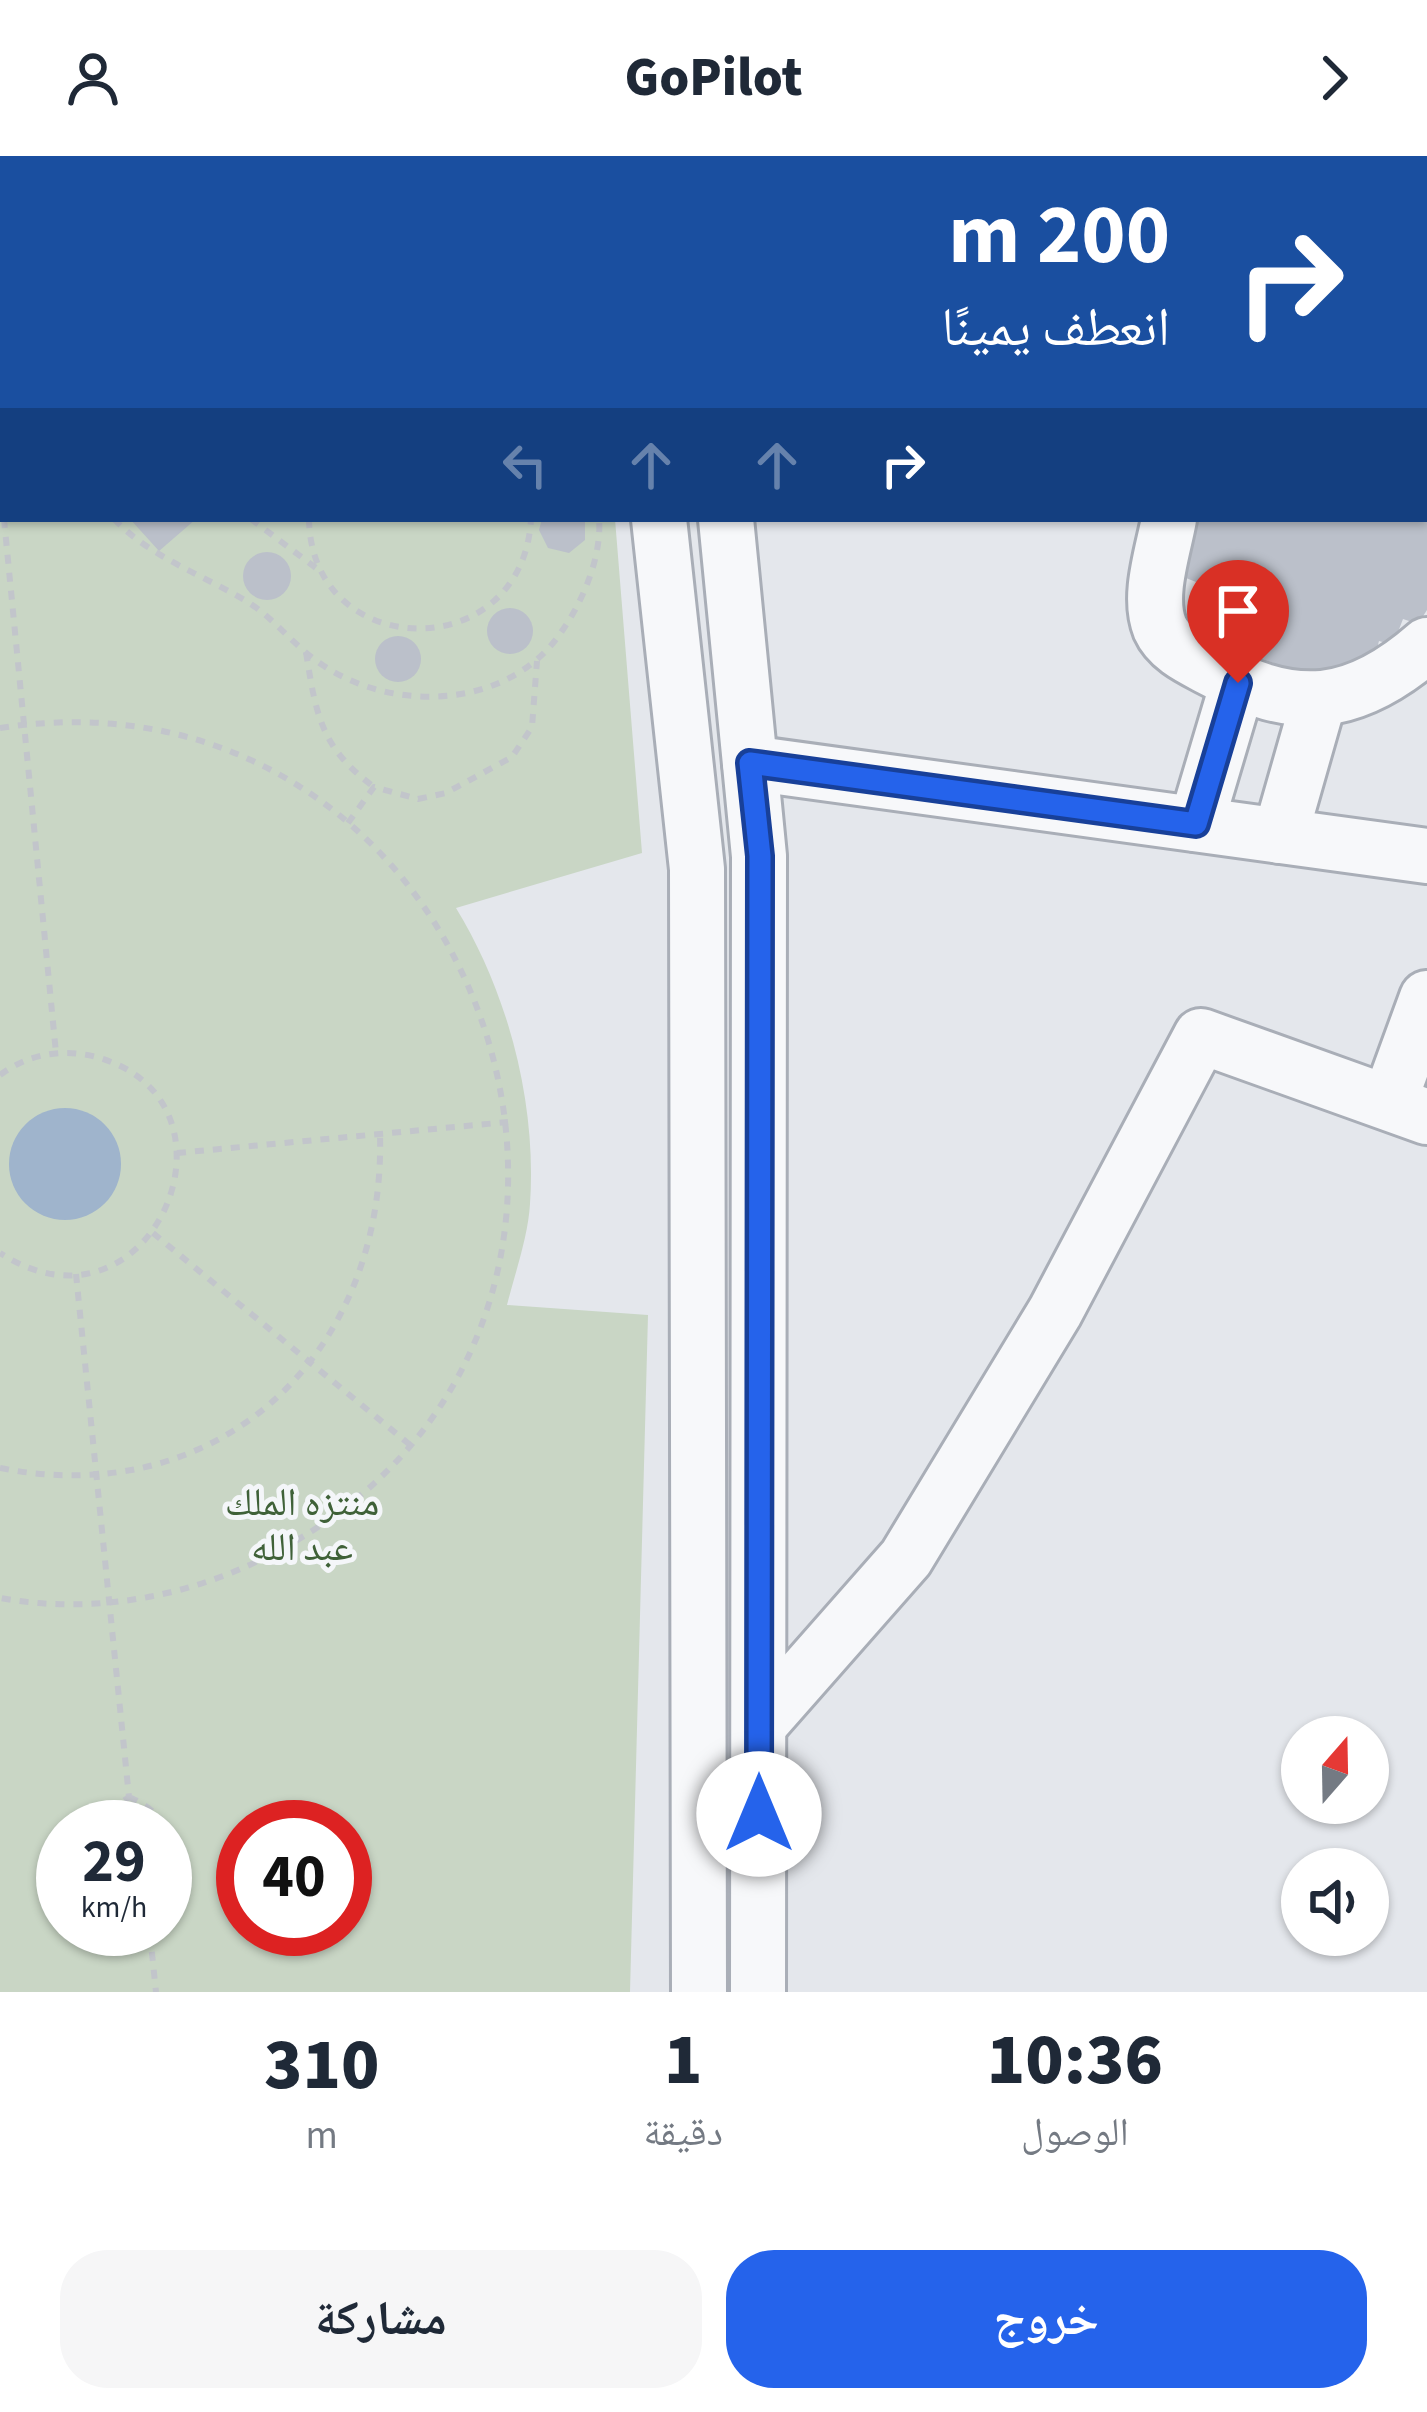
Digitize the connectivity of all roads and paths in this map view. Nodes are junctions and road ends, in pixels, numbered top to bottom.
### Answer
1 (4, 522) edge
2 (117, 522) edge
3 (255, 522) edge
4 (310, 522) edge
5 (530, 522) edge
6 (599, 522) edge
7 (659, 522) edge
8 (726, 522) edge
9 (1169, 522) edge
10 (323, 573) junction
11 (1427, 645) edge
12 (305, 651) junction
13 (537, 661) junction
14 (1238, 683) junction
15 (1318, 703) junction
16 (24, 724) junction
17 (0, 728) edge
18 (750, 763) junction
19 (374, 787) junction
20 (348, 824) junction
21 (1196, 824) junction
22 (1280, 836) junction
23 (1427, 856) edge
24 (1427, 998) edge
25 (56, 1053) junction
26 (0, 1075) edge
27 (1408, 1110) edge
28 (508, 1122) junction
29 (380, 1134) junction
30 (177, 1153) junction
31 (153, 1233) junction
32 (0, 1253) edge
33 (76, 1274) junction
34 (310, 1363) junction
35 (409, 1444) junction
36 (0, 1468) edge
37 (96, 1474) junction
38 (0, 1598) edge
39 (109, 1602) junction
40 (759, 1725) junction
41 (129, 1797) junction
42 (125, 1800) edge
43 (134, 1800) edge
44 (154, 1956) edge
45 (156, 1992) edge
46 (698, 1992) edge
47 (758, 1992) edge

1 - 16 path
2 - 12 path
3 - 10 path
4 - 10 path
5 - 10 path
6 - 13 path
7 - 46 street
8 - 18 street
9 - 14 street
11 - 15 street
12 - 13 path
12 - 19 path
13 - 19 path
14 - 15 street
14 - 21 street
15 - 22 street
16 - 17 path
16 - 20 path
16 - 25 path
18 - 21 street
18 - 40 street
19 - 20 path
20 - 28 path
21 - 22 street
22 - 23 street
24 - 27 street
25 - 26 path
25 - 30 path
27 - 40 street
28 - 29 path
28 - 35 path
29 - 30 path
29 - 34 path
30 - 31 path
31 - 33 path
31 - 34 path
32 - 33 path
33 - 37 path
34 - 35 path
34 - 37 path
35 - 39 path
36 - 37 path
37 - 39 path
38 - 39 path
39 - 41 path
40 - 47 street
41 - 42 path
41 - 43 path
44 - 45 path

